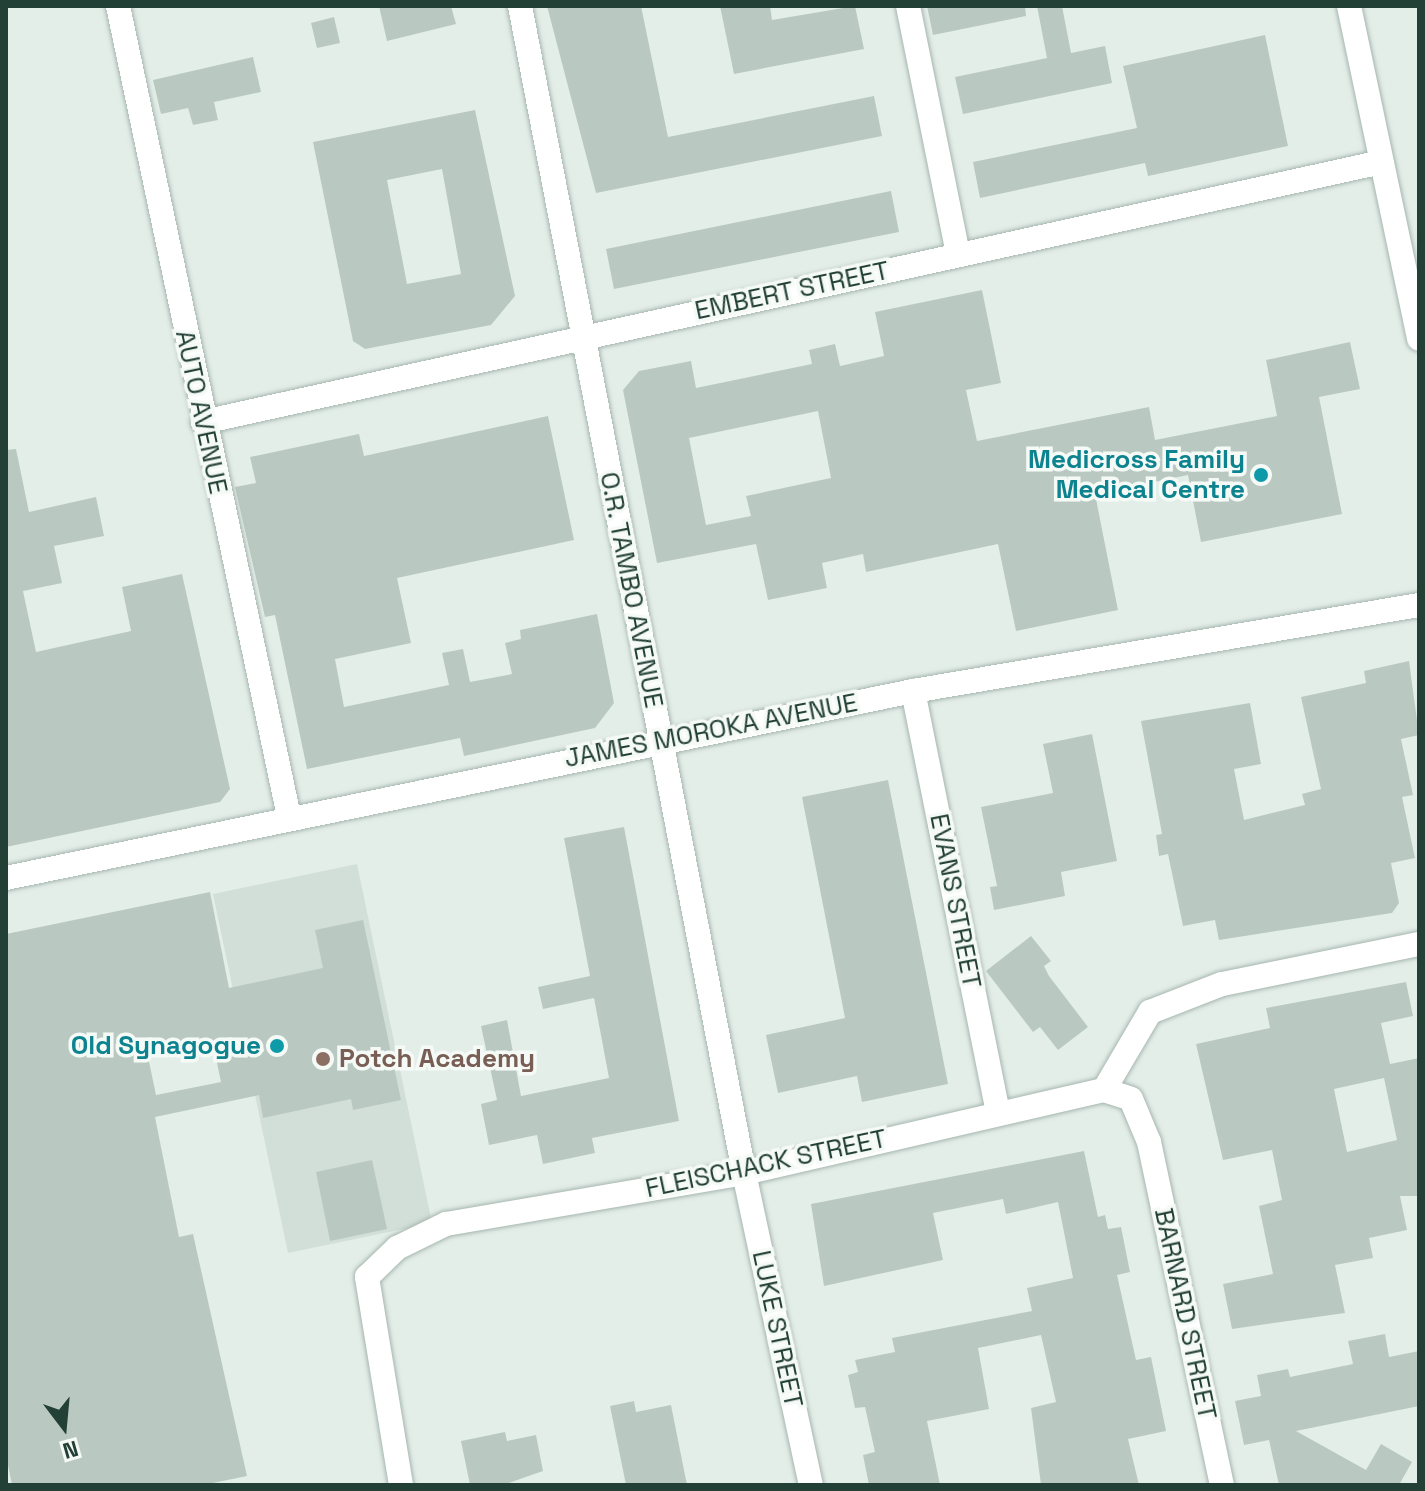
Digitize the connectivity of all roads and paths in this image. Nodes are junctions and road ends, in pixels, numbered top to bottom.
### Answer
1 (118, 6) edge
2 (520, 6) edge
3 (908, 6) edge
4 (1349, 6) edge
5 (1382, 162) junction
6 (958, 255) junction
7 (582, 337) junction
8 (1419, 339) edge
9 (203, 422) junction
10 (1419, 605) edge
11 (913, 691) junction
12 (661, 741) junction
13 (289, 817) junction
14 (6, 878) edge
15 (1419, 944) edge
16 (1104, 1090) junction
17 (998, 1111) junction
18 (744, 1173) junction
19 (401, 1485) edge
20 (811, 1485) edge
21 (1222, 1485) edge

1 - 9 street, AUTO AVENUE
2 - 7 street, O.R. TAMBO AVENUE
3 - 6 street
4 - 5 street
5 - 6 street, EMBERT STREET
5 - 8 street
6 - 7 street, EMBERT STREET
7 - 9 street, EMBERT STREET
7 - 12 street, O.R. TAMBO AVENUE
9 - 13 street, AUTO AVENUE
10 - 11 street, JAMES MOROKA AVENUE
11 - 12 street, JAMES MOROKA AVENUE
11 - 17 street, EVANS STREET
12 - 13 street, JAMES MOROKA AVENUE
12 - 18 street, O.R. TAMBO AVENUE
13 - 14 street, JAMES MOROKA AVENUE
15 - 16 street
16 - 17 street, FLEISCHACK STREET
16 - 21 street, BARNARD STREET
17 - 18 street, FLEISCHACK STREET
18 - 19 street, FLEISCHACK STREET
18 - 20 street, LUKE STREET

